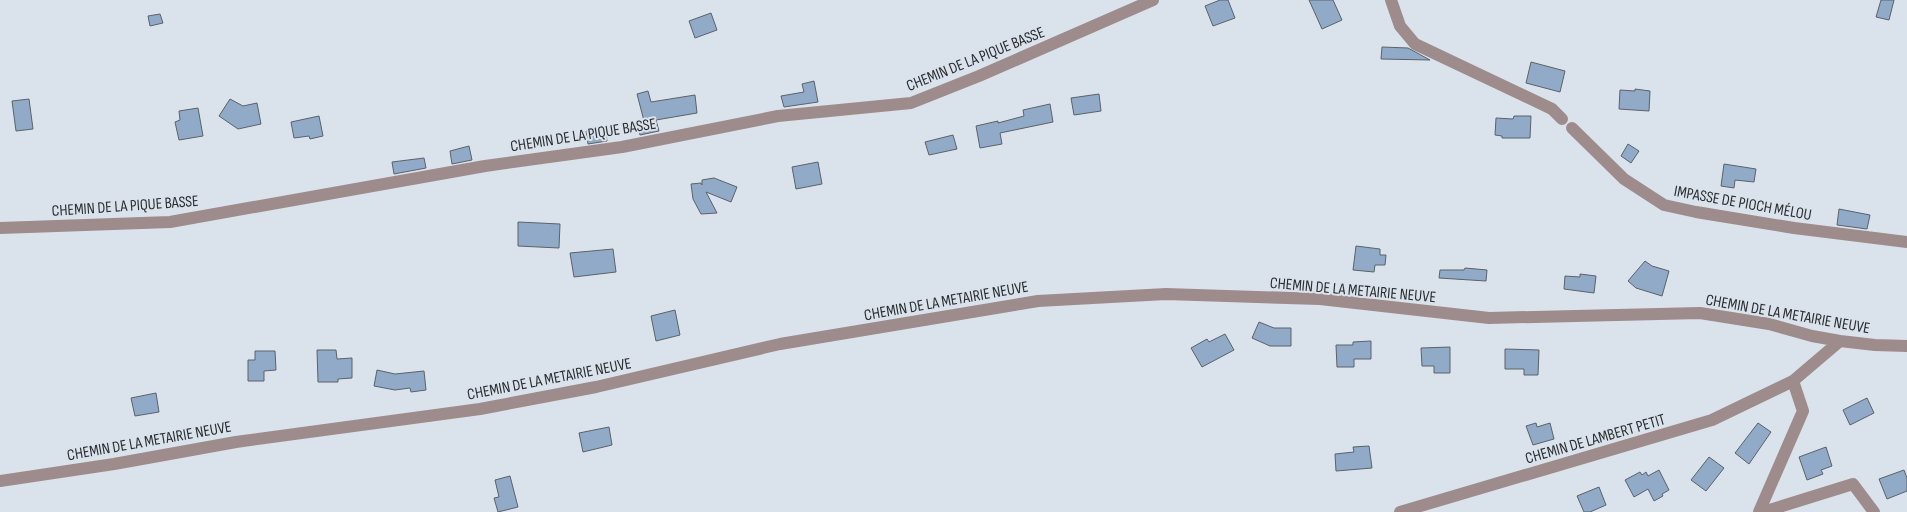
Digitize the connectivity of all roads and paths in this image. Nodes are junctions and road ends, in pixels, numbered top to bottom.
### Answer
1 (1153, 0) edge
2 (1391, 0) edge
3 (1562, 119) dead end
4 (1572, 128) dead end
5 (0, 228) edge
6 (1907, 242) edge
7 (1840, 341) junction
8 (1907, 346) edge
9 (1793, 381) junction
10 (0, 481) edge
11 (1400, 512) edge
12 (1761, 512) edge
13 (1874, 512) edge

1 - 5 street, CHEMIN DE LA PIQUE BASSE
2 - 3 street
4 - 6 street, IMPASSE DE PIOCH MÉLOU
7 - 8 street, CHEMIN DE LA METAIRIE NEUVE
7 - 9 street, CHEMIN DE LAMBERT PETIT
7 - 10 street, CHEMIN DE LA METAIRIE NEUVE
9 - 11 street, CHEMIN DE LAMBERT PETIT
9 - 12 street
12 - 13 street

